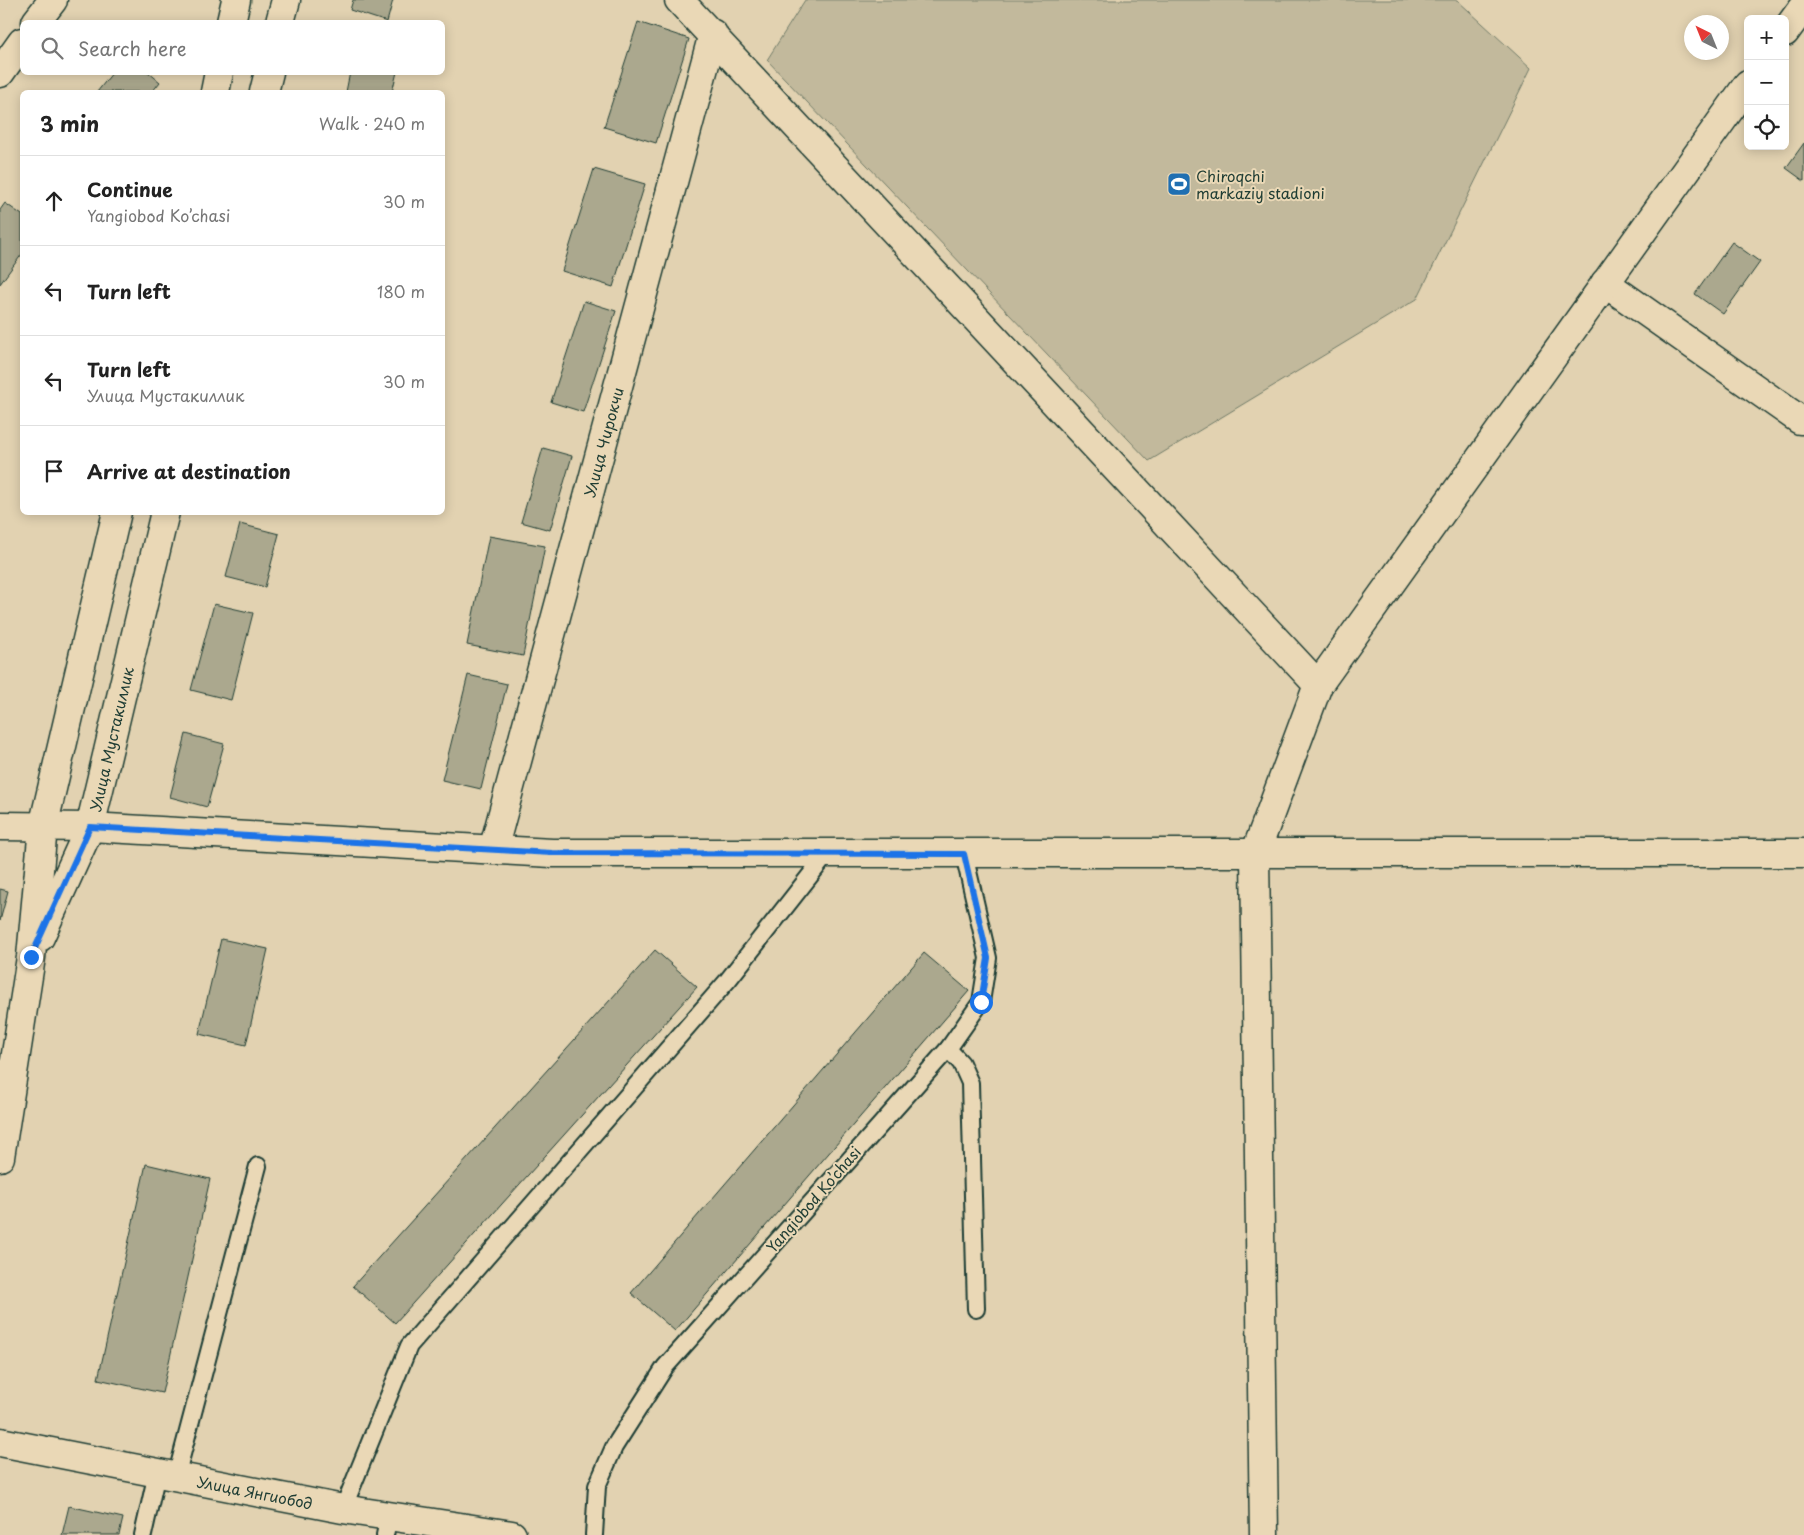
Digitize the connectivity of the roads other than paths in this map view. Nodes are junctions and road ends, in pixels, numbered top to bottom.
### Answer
1 (53, 0) edge
2 (236, 0) edge
3 (286, 0) edge
4 (679, 0) edge
5 (1804, 6) edge
6 (38, 20) edge
7 (231, 20) edge
8 (281, 20) edge
9 (1789, 27) edge
10 (713, 34) junction
11 (20, 45) edge
12 (0, 73) edge
13 (219, 75) edge
14 (268, 75) edge
15 (216, 90) edge
16 (264, 90) edge
17 (1744, 90) edge
18 (1605, 283) junction
19 (1804, 420) edge
20 (116, 515) edge
21 (164, 515) edge
22 (1318, 685) junction
23 (0, 826) edge
24 (43, 827) junction
25 (90, 827) junction
26 (493, 850) junction
27 (1804, 853) edge
28 (827, 854) junction
29 (964, 854) junction
30 (1256, 854) junction
31 (31, 957) junction
32 (948, 1049) junction
33 (0, 1157) edge
34 (258, 1166) dead end
35 (976, 1309) dead end
36 (0, 1442) edge
37 (167, 1475) junction
38 (343, 1509) junction
39 (387, 1525) edge
40 (143, 1535) edge
41 (512, 1535) edge
42 (594, 1535) edge
43 (1264, 1535) edge

1 - 6 street
2 - 7 street
3 - 8 street
4 - 10 street
5 - 9 street
10 - 22 street
10 - 26 street, Улица Чирокчи
11 - 12 street
13 - 15 street
14 - 16 street
17 - 18 street
18 - 19 street
18 - 22 street
20 - 24 street, Улица Мустакиллик
21 - 25 street, Улица Мустакиллик
22 - 30 street
23 - 24 street
24 - 25 street
24 - 31 street, Улица Мустакиллик
25 - 26 street
25 - 31 street, Улица Мустакиллик
26 - 28 street
27 - 30 street
28 - 29 street
28 - 38 lane
29 - 30 street
29 - 32 lane, Yangiobod Ko’chasi
30 - 43 street
31 - 33 street, Улица Мустакиллик
32 - 35 lane
32 - 42 lane, Yangiobod Ko’chasi
34 - 37 lane
36 - 37 street, Улица Янгиобод
37 - 38 street, Улица Янгиобод
37 - 40 lane
38 - 39 street, Улица Янгиобод
39 - 41 street, Улица Янгиобод

